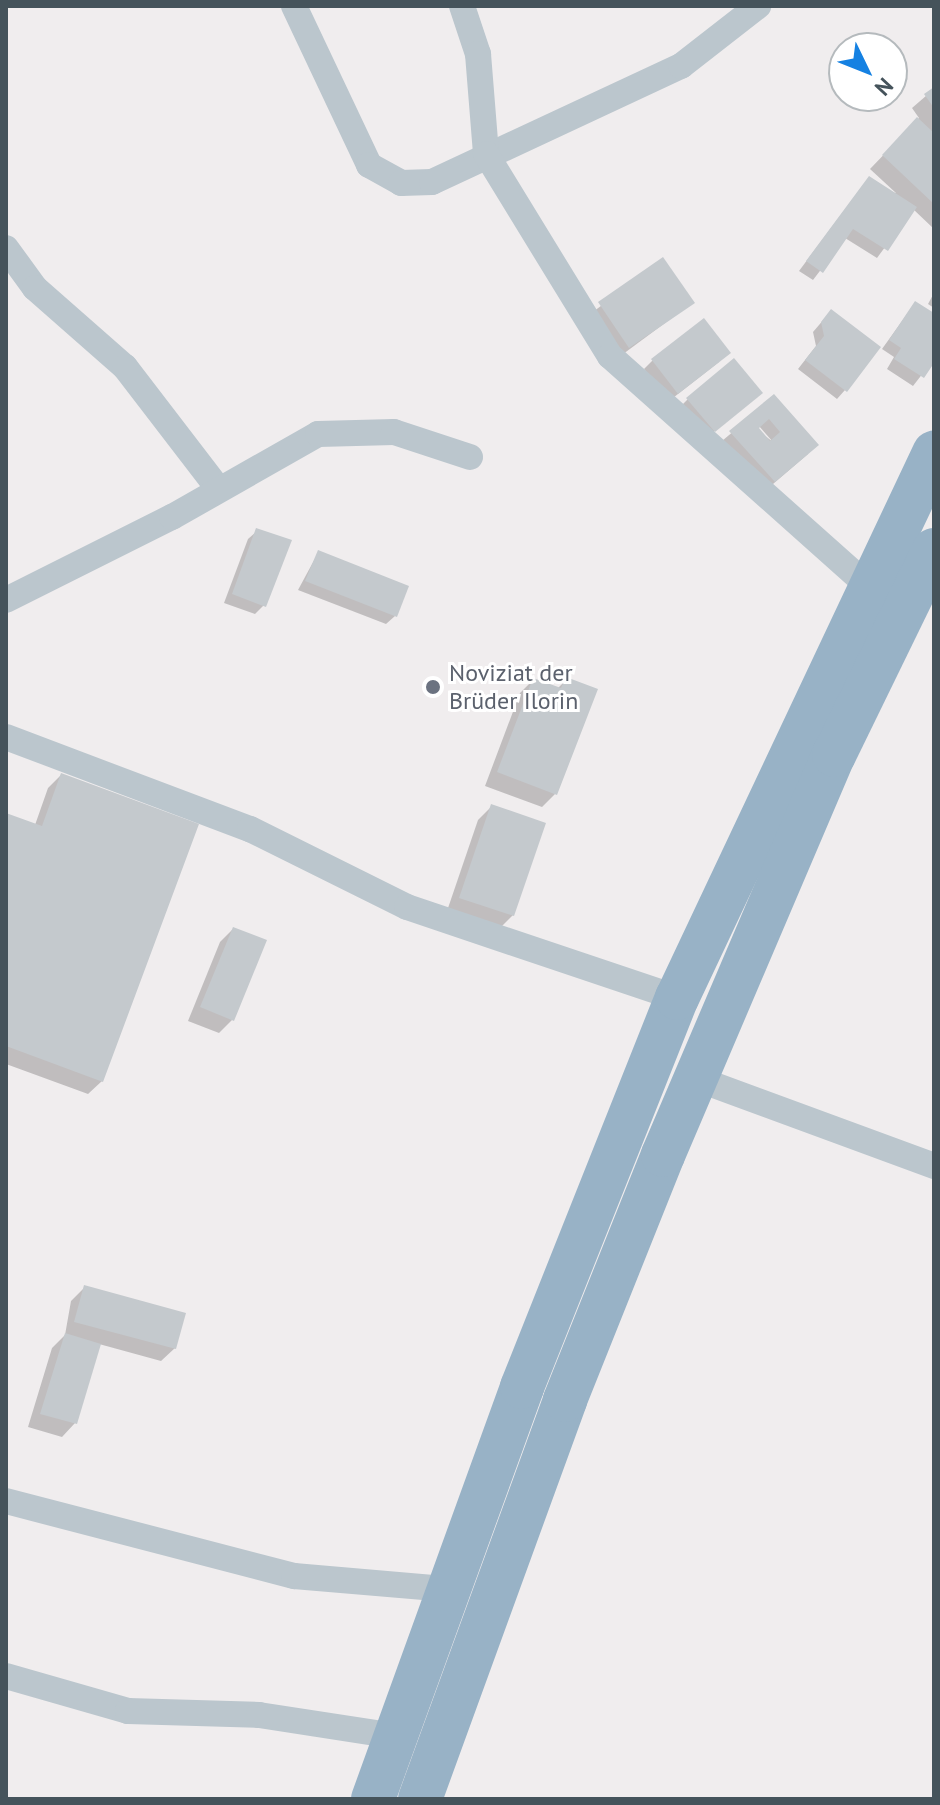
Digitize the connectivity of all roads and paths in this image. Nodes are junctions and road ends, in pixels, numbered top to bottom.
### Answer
1 (294, 6) edge
2 (462, 6) edge
3 (743, 12) edge
4 (486, 154) junction
5 (6, 248) edge
6 (934, 453) edge
7 (470, 457) dead end
8 (218, 488) junction
9 (934, 550) edge
10 (870, 588) junction
11 (6, 600) edge
12 (6, 737) edge
13 (677, 998) junction
14 (695, 1078) junction
15 (934, 1166) edge
16 (6, 1501) edge
17 (447, 1589) junction
18 (6, 1676) edge
19 (394, 1736) junction
20 (373, 1799) edge
21 (420, 1799) edge

1 - 4 street
2 - 4 street
3 - 4 street
4 - 10 street
5 - 8 street
6 - 10 highway
7 - 8 street
8 - 11 street
9 - 14 highway
10 - 13 highway
12 - 13 street
13 - 17 highway
14 - 15 street
14 - 21 highway
16 - 17 street
17 - 19 highway
18 - 19 street
19 - 20 highway

